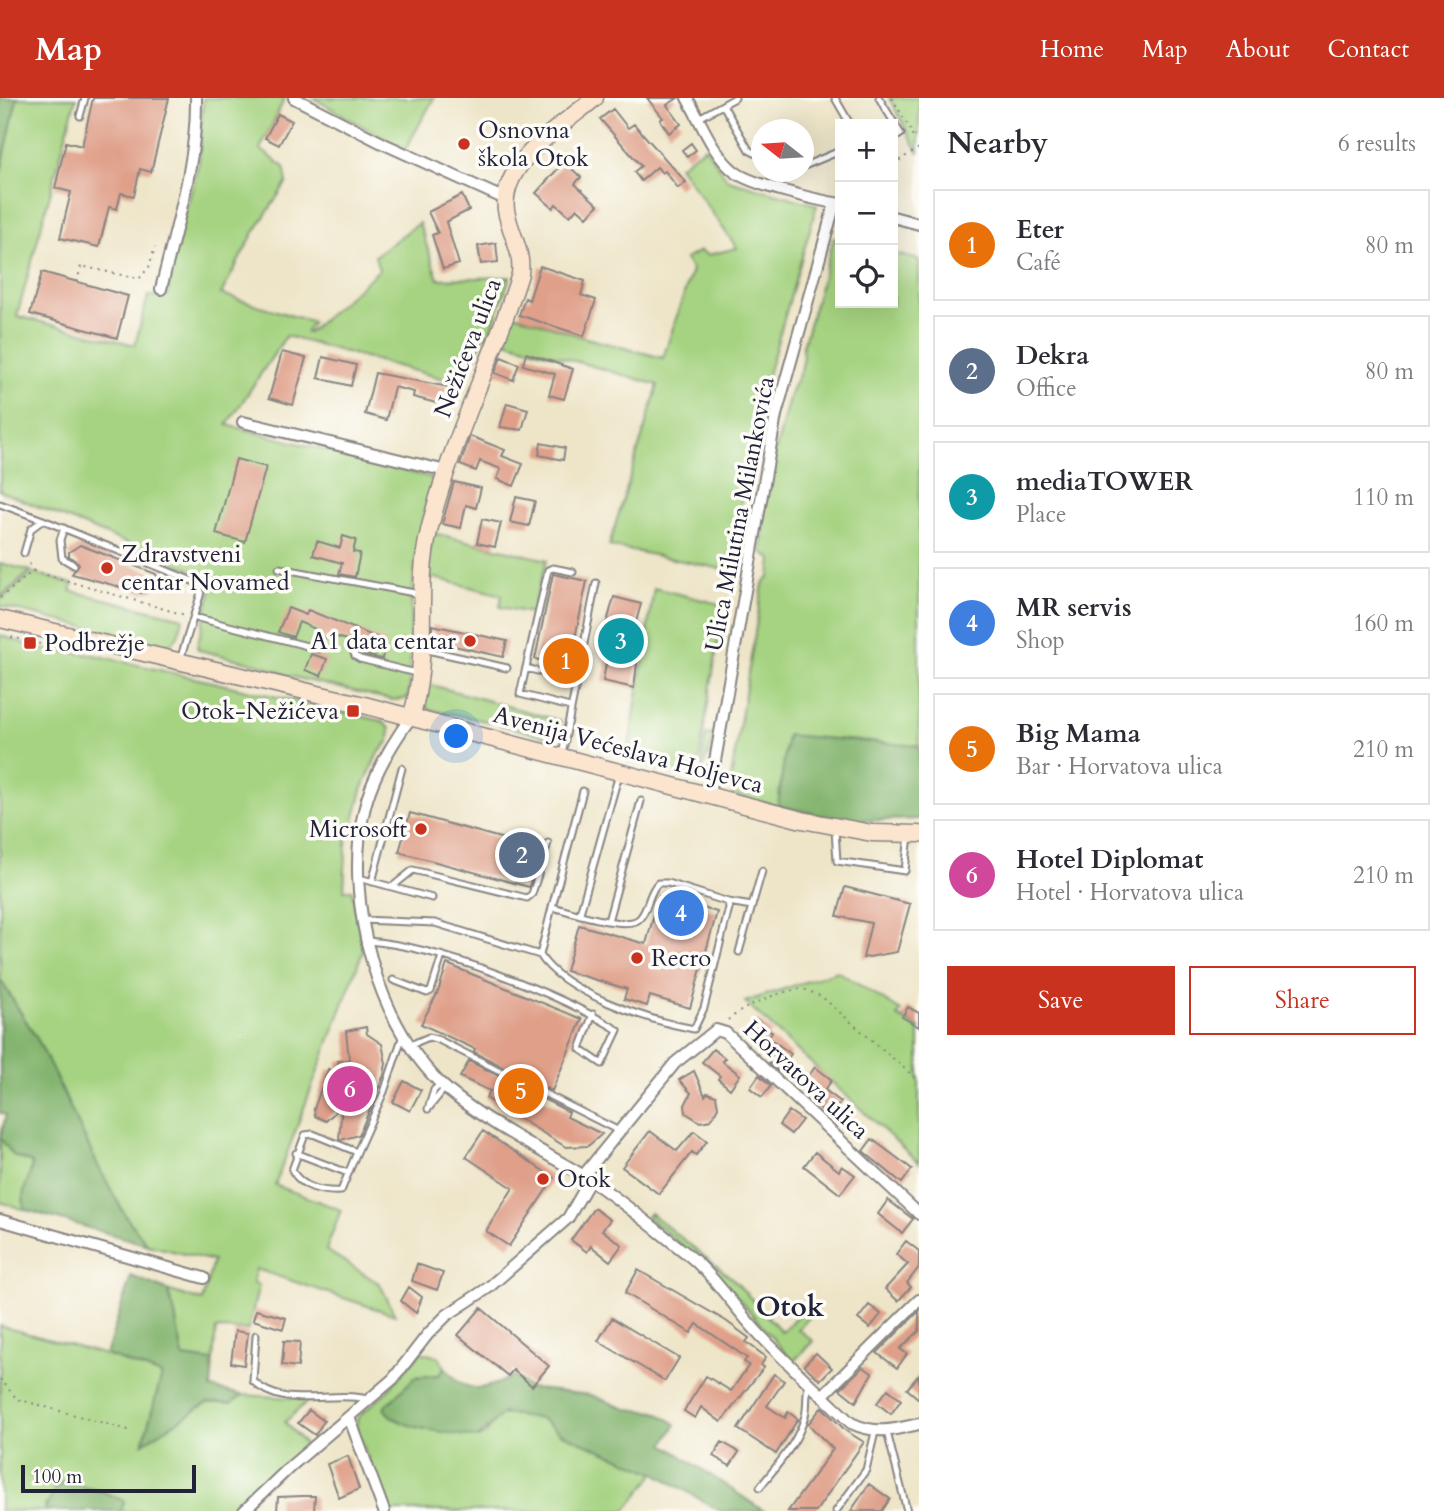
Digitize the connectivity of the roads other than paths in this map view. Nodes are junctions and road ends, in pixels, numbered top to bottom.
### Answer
1 (85, 98) edge
2 (196, 98) edge
3 (294, 98) edge
4 (595, 98) edge
5 (687, 98) edge
6 (734, 98) edge
7 (835, 98) edge
8 (879, 98) edge
9 (723, 105) junction
10 (80, 116) dead end
11 (699, 118) junction
12 (847, 119) edge
13 (892, 119) edge
14 (751, 151) edge
15 (835, 153) edge
16 (814, 162) edge
17 (505, 199) junction
18 (835, 203) edge
19 (835, 214) edge
20 (898, 218) edge
21 (919, 224) edge
22 (161, 289) dead end
23 (243, 422) dead end
24 (446, 471) junction
25 (0, 504) edge
26 (43, 520) junction
27 (64, 528) junction
28 (24, 553) road end
29 (74, 565) dead end
30 (279, 568) dead end
31 (573, 572) dead end
32 (596, 583) dead end
33 (420, 594) junction
34 (194, 617) junction
35 (0, 619) edge
36 (352, 647) dead end
37 (419, 648) junction
38 (319, 649) dead end
39 (179, 662) junction
40 (507, 668) dead end
41 (526, 668) junction
42 (419, 673) junction
43 (576, 681) junction
44 (570, 708) junction
45 (411, 717) junction
46 (562, 755) junction
47 (402, 768) dead end
48 (620, 771) junction
49 (583, 791) dead end
50 (709, 796) junction
51 (641, 801) dead end
52 (835, 827) junction
53 (914, 834) edge
54 (548, 843) dead end
55 (762, 871) dead end
56 (359, 878) junction
57 (372, 882) junction
58 (392, 887) junction
59 (432, 898) dead end
60 (728, 902) junction
61 (751, 906) junction
62 (552, 907) junction
63 (580, 913) junction
64 (361, 920) junction
65 (608, 921) junction
66 (367, 941) junction
67 (738, 952) dead end
68 (540, 955) junction
69 (442, 956) junction
70 (393, 981) dead end
71 (593, 1014) junction
72 (403, 1034) junction
73 (410, 1045) junction
74 (619, 1131) junction
75 (357, 1152) junction
76 (296, 1153) junction
77 (348, 1173) junction
78 (586, 1178) junction
79 (919, 1214) edge
80 (0, 1220) edge
81 (204, 1278) dead end
82 (919, 1300) edge
83 (256, 1335) dead end
84 (809, 1383) junction
85 (822, 1396) junction
86 (370, 1400) junction
87 (349, 1417) junction
88 (919, 1424) edge
89 (881, 1432) junction
90 (760, 1487) dead end
91 (244, 1511) edge
92 (384, 1511) edge
93 (836, 1511) edge
94 (907, 1511) edge

1 - 10 lane
2 - 22 street
3 - 17 street
4 - 17 street
5 - 11 street
6 - 9 lane
7 - 12 lane
8 - 13 lane
9 - 11 lane
9 - 14 lane
11 - 18 street
15 - 16 lane
17 - 24 street, Nežićeva ulica
19 - 50 street, Ulica Milutina Milankovića
20 - 21 street
23 - 24 street
24 - 33 street, Nežićeva ulica
25 - 26 lane
26 - 27 lane
26 - 28 lane
27 - 29 lane
27 - 34 lane
30 - 33 lane
31 - 41 lane
32 - 43 lane
33 - 37 street, Nežićeva ulica
34 - 38 lane
34 - 39 lane
35 - 39 street, Avenija Većeslava Holjevca
36 - 42 lane
37 - 40 lane
37 - 42 street, Nežićeva ulica
39 - 45 street, Avenija Većeslava Holjevca
41 - 43 lane
41 - 44 lane
42 - 45 street, Nežićeva ulica
43 - 44 lane
44 - 46 lane
45 - 46 street, Avenija Većeslava Holjevca
45 - 56 street
46 - 48 street, Avenija Većeslava Holjevca
47 - 57 lane
48 - 50 street, Avenija Većeslava Holjevca
48 - 63 lane
49 - 62 lane
50 - 52 street, Avenija Većeslava Holjevca
51 - 65 lane
52 - 53 street, Avenija Većeslava Holjevca
52 - 53 lane
54 - 58 lane
55 - 61 lane
56 - 57 lane
56 - 64 street
57 - 58 lane
58 - 59 lane
60 - 61 lane
60 - 65 lane
60 - 68 lane
61 - 67 lane
62 - 63 lane
62 - 68 lane
63 - 65 lane
64 - 66 street
64 - 68 lane
66 - 69 lane
66 - 72 street
69 - 70 lane
69 - 71 lane
71 - 71 lane
72 - 73 street
72 - 75 lane
73 - 74 lane
73 - 78 street
74 - 78 street, Horvatova ulica
74 - 79 street, Horvatova ulica
75 - 76 lane
75 - 77 lane
76 - 77 lane
76 - 77 lane
78 - 84 street
78 - 86 street, Horvatova ulica
80 - 81 street
82 - 85 street
83 - 86 lane
84 - 85 street
84 - 90 lane
85 - 89 street
86 - 87 street, Horvatova ulica
87 - 91 street, Horvatova ulica
87 - 92 street
88 - 89 street
89 - 93 lane
89 - 94 lane

